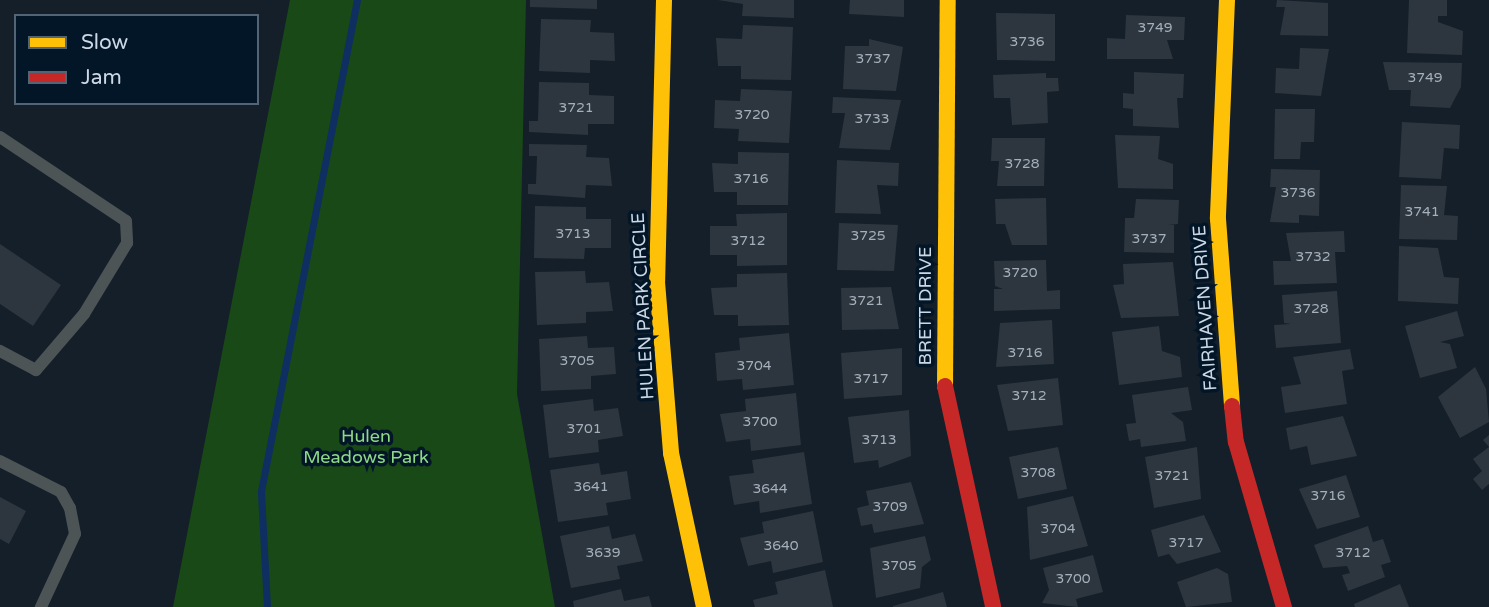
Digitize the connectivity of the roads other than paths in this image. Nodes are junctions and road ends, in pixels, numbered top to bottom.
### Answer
1 (664, 0) edge
2 (948, 0) edge
3 (1227, 0) edge
4 (0, 137) edge
5 (0, 351) edge
6 (0, 461) edge
7 (41, 607) edge
8 (704, 607) edge
9 (993, 607) edge
10 (1284, 607) edge

1 - 8 street, HULEN PARK CIRCLE
2 - 9 street, BRETT DRIVE
3 - 10 street, FAIRHAVEN DRIVE
4 - 5 lane
6 - 7 lane

